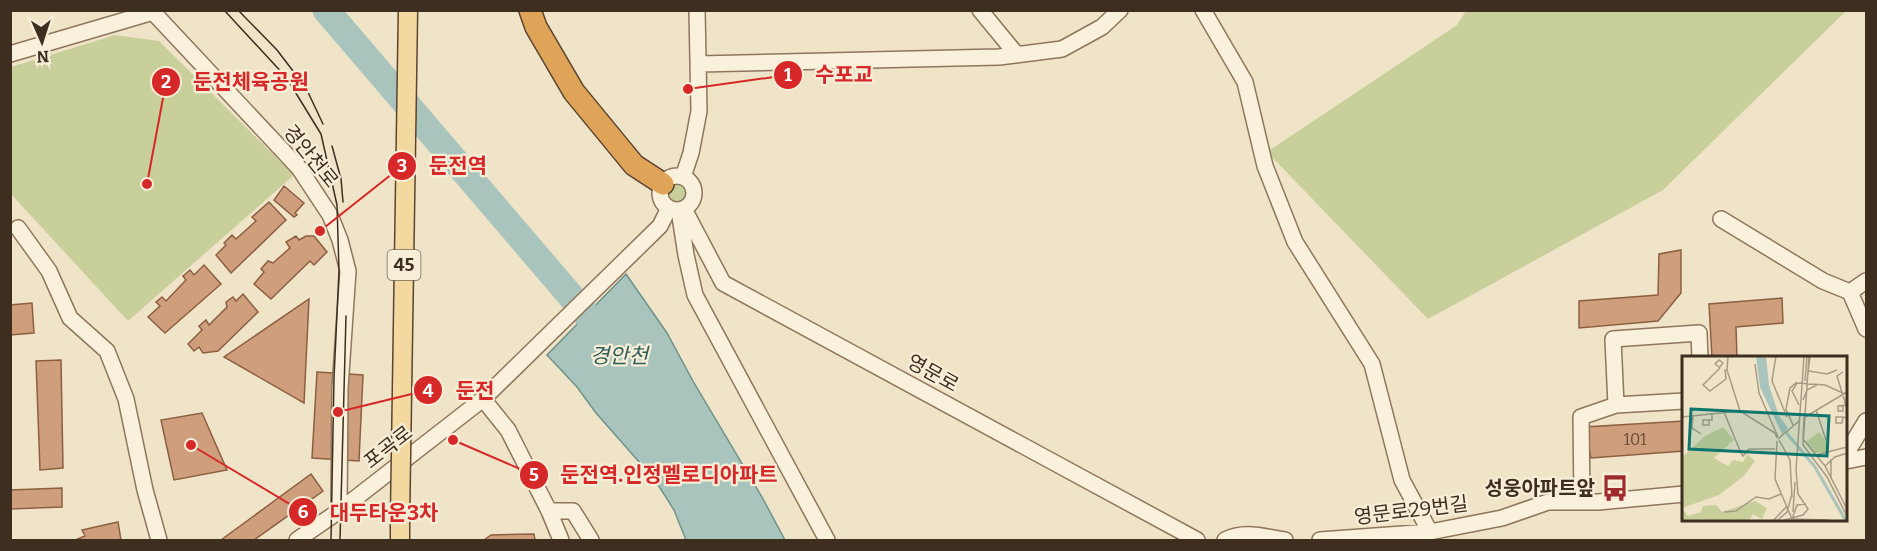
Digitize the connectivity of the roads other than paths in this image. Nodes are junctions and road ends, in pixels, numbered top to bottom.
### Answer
1 (408, 10) edge
2 (530, 10) edge
3 (698, 10) edge
4 (980, 10) edge
5 (1120, 10) edge
6 (1203, 10) edge
7 (152, 11) edge
8 (10, 54) edge
9 (1017, 55) junction
10 (699, 64) junction
11 (683, 177) junction
12 (663, 184) junction
13 (678, 209) junction
14 (1721, 219) dead end
15 (18, 228) dead end
16 (1866, 281) edge
17 (1850, 292) junction
18 (1866, 329) edge
19 (1700, 356) edge
20 (483, 399) junction
21 (1682, 401) edge
22 (1616, 405) junction
23 (1866, 421) edge
24 (1847, 451) edge
25 (1866, 457) edge
26 (1847, 461) edge
27 (1682, 494) edge
28 (1582, 502) junction
29 (339, 511) junction
30 (549, 511) junction
31 (1431, 532) junction
32 (159, 540) edge
33 (297, 540) edge
34 (400, 540) edge
35 (561, 540) edge
36 (591, 540) edge
37 (826, 540) edge
38 (1197, 540) edge
39 (1225, 540) edge
40 (1285, 540) edge
41 (1320, 540) edge

1 - 34 main road, 45, bridge
2 - 12 highway
3 - 10 street
4 - 9 street
5 - 9 street
6 - 31 street
7 - 8 street
7 - 29 street, 경안천로
9 - 10 street
10 - 11 street
11 - 12 street
11 - 13 street
12 - 13 street
13 - 20 street, 포곡로
13 - 37 street
13 - 38 street, 영문로
14 - 17 street
15 - 32 street
16 - 17 street
17 - 18 street
19 - 22 street
20 - 29 street, 포곡로
20 - 30 street
21 - 22 street
22 - 28 street
23 - 24 street
25 - 26 street
27 - 28 street, 영문로29번길
28 - 31 street, 영문로29번길
29 - 33 street, 포곡로
30 - 35 street
30 - 36 street
31 - 41 street, 영문로29번길
39 - 40 street

